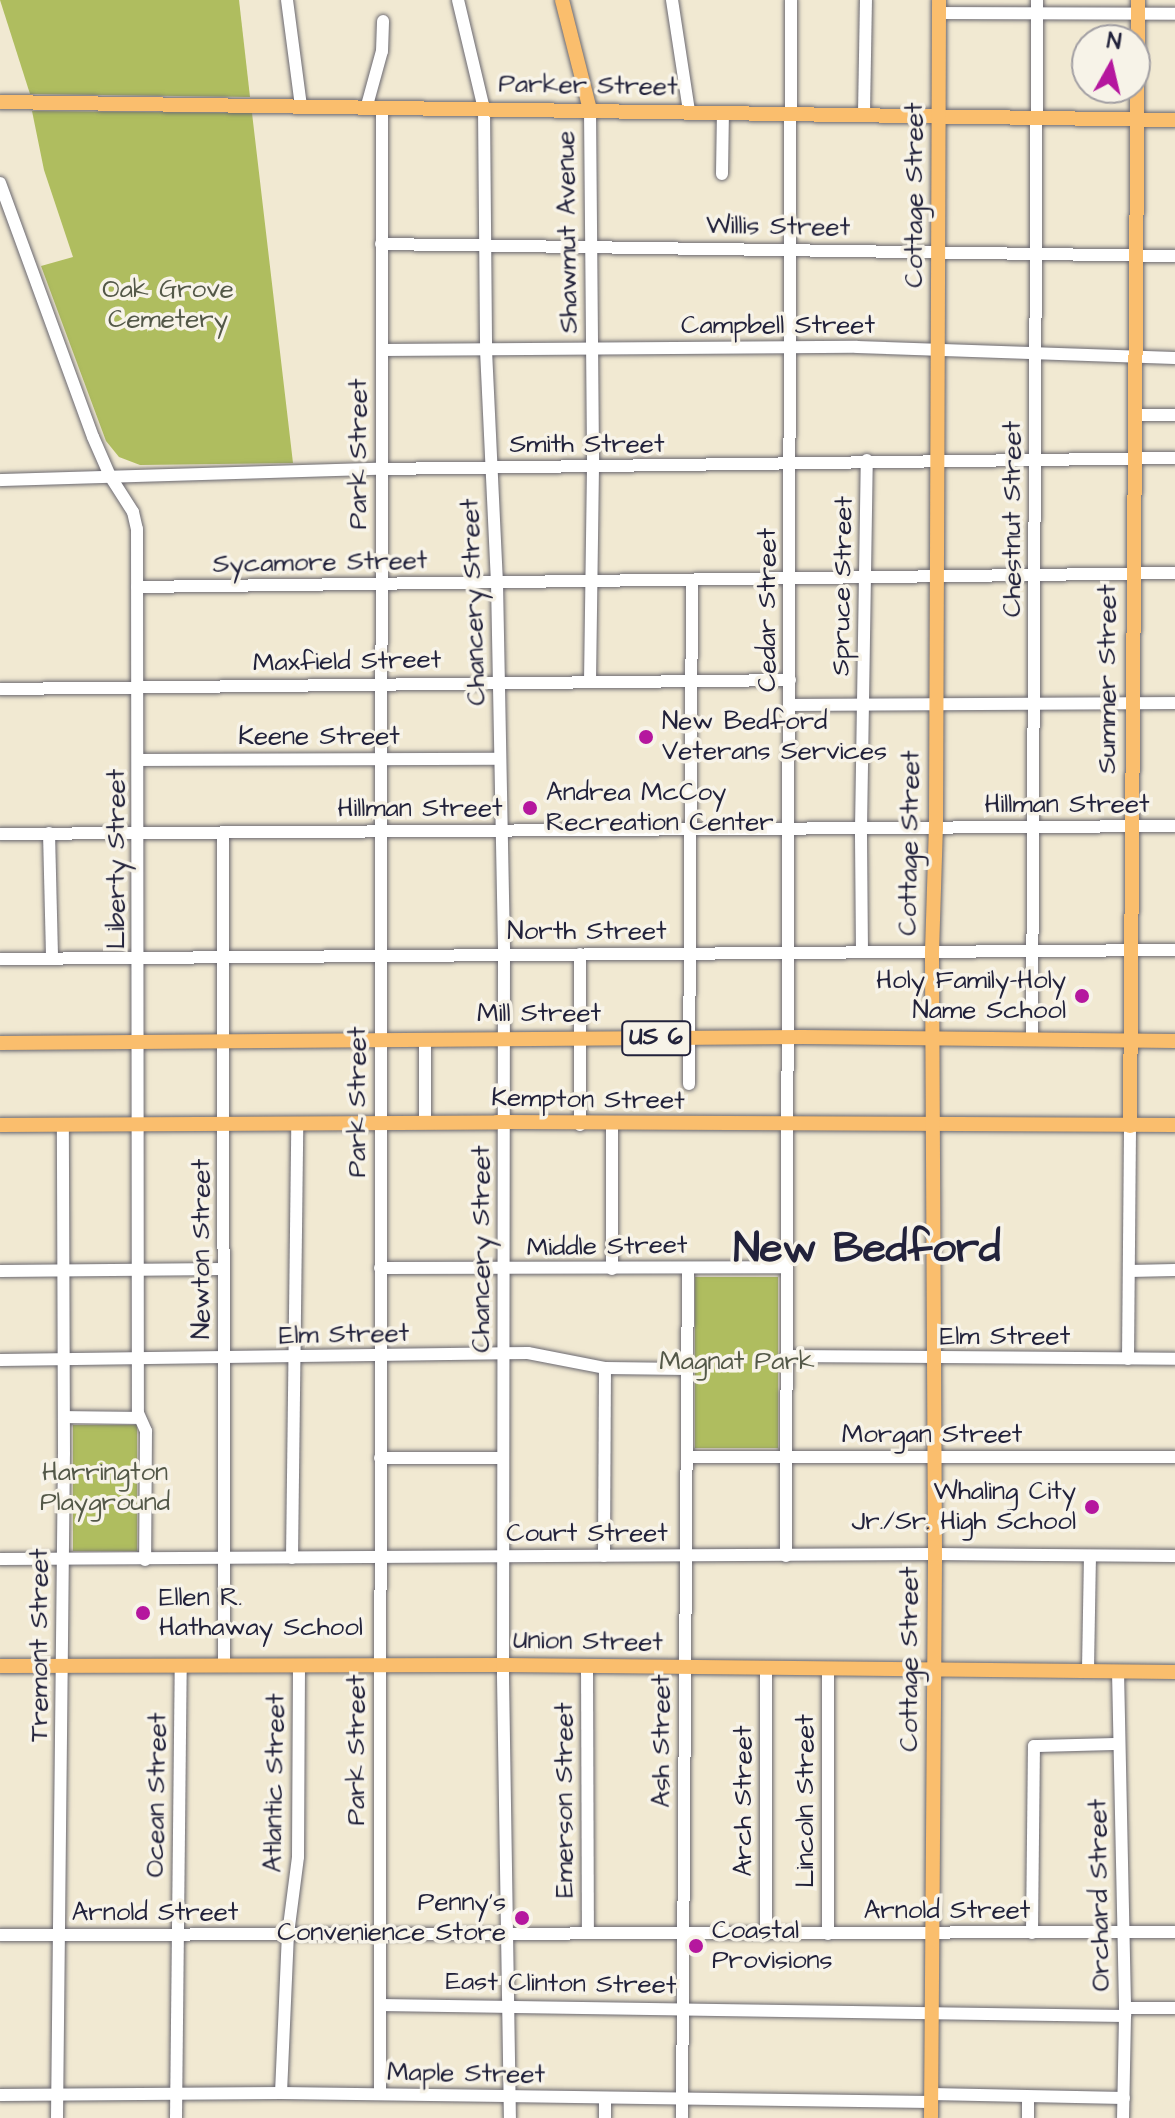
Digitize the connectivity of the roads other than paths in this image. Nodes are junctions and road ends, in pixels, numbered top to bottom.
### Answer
1 (287, 0) edge
2 (458, 0) edge
3 (562, 0) edge
4 (672, 0) edge
5 (791, 0) edge
6 (866, 0) edge
7 (1037, 0) edge
8 (939, 7) edge
9 (1138, 7) edge
10 (1175, 14) edge
11 (1037, 15) junction
12 (383, 21) dead end
13 (0, 102) edge
14 (301, 106) junction
15 (366, 109) junction
16 (484, 109) junction
17 (382, 110) junction
18 (590, 110) junction
19 (689, 111) junction
20 (723, 112) junction
21 (791, 112) junction
22 (864, 113) junction
23 (940, 116) junction
24 (1039, 118) junction
25 (1138, 119) junction
26 (1175, 120) edge
27 (722, 174) dead end
28 (0, 183) edge
29 (381, 244) junction
30 (485, 246) junction
31 (592, 246) junction
32 (791, 250) junction
33 (939, 252) junction
34 (1037, 252) junction
35 (1175, 256) edge
36 (1136, 257) junction
37 (593, 347) junction
38 (792, 347) junction
39 (382, 350) junction
40 (486, 350) junction
41 (938, 351) junction
42 (1036, 354) junction
43 (1136, 358) junction
44 (1175, 358) edge
45 (1136, 415) junction
46 (1175, 415) edge
47 (1135, 458) junction
48 (1175, 458) edge
49 (867, 460) junction
50 (937, 461) junction
51 (1036, 461) junction
52 (792, 463) junction
53 (593, 467) junction
54 (492, 468) junction
55 (380, 469) junction
56 (110, 476) junction
57 (0, 480) edge
58 (1175, 573) edge
59 (1133, 574) junction
60 (937, 576) junction
61 (1035, 577) junction
62 (790, 578) junction
63 (866, 578) junction
64 (692, 580) junction
65 (591, 581) junction
66 (497, 583) junction
67 (380, 584) junction
68 (137, 587) junction
69 (790, 680) junction
70 (590, 681) junction
71 (691, 681) junction
72 (380, 683) junction
73 (499, 683) junction
74 (137, 686) junction
75 (0, 689) edge
76 (1133, 703) junction
77 (1175, 703) edge
78 (1034, 704) junction
79 (789, 705) junction
80 (864, 705) junction
81 (935, 705) junction
82 (379, 759) junction
83 (498, 759) junction
84 (139, 760) junction
85 (1175, 826) edge
86 (790, 827) junction
87 (1033, 827) junction
88 (936, 828) junction
89 (861, 829) junction
90 (1132, 829) junction
91 (691, 830) junction
92 (380, 831) junction
93 (502, 831) junction
94 (136, 832) junction
95 (223, 832) junction
96 (49, 833) junction
97 (0, 834) edge
98 (1132, 950) junction
99 (1175, 950) edge
100 (1033, 951) junction
101 (862, 952) junction
102 (932, 952) junction
103 (788, 953) junction
104 (580, 954) junction
105 (691, 954) junction
106 (504, 955) junction
107 (379, 956) junction
108 (224, 957) junction
109 (52, 958) junction
110 (139, 958) junction
111 (0, 959) edge
112 (689, 1037) junction
113 (788, 1037) junction
114 (934, 1037) junction
115 (580, 1038) junction
116 (425, 1039) junction
117 (504, 1039) junction
118 (1032, 1039) junction
119 (379, 1040) junction
120 (1132, 1040) junction
121 (224, 1041) junction
122 (1175, 1041) edge
123 (140, 1042) junction
124 (0, 1043) edge
125 (689, 1084) dead end
126 (380, 1122) junction
127 (425, 1122) junction
128 (223, 1123) junction
129 (297, 1123) junction
130 (505, 1123) junction
131 (140, 1124) junction
132 (0, 1125) edge
133 (63, 1125) junction
134 (580, 1125) junction
135 (612, 1125) junction
136 (787, 1125) junction
137 (1175, 1125) edge
138 (934, 1126) junction
139 (1130, 1126) junction
140 (787, 1267) junction
141 (380, 1268) junction
142 (688, 1268) junction
143 (224, 1269) junction
144 (612, 1269) junction
145 (139, 1270) junction
146 (504, 1270) junction
147 (1175, 1270) edge
148 (0, 1271) edge
149 (63, 1271) junction
150 (1129, 1271) junction
151 (503, 1354) junction
152 (786, 1356) junction
153 (294, 1357) junction
154 (380, 1357) junction
155 (224, 1358) junction
156 (935, 1358) junction
157 (64, 1359) junction
158 (138, 1359) junction
159 (1128, 1359) junction
160 (1175, 1359) edge
161 (0, 1360) edge
162 (605, 1368) junction
163 (688, 1369) junction
164 (64, 1417) junction
165 (138, 1418) junction
166 (689, 1457) junction
167 (785, 1457) junction
168 (935, 1457) junction
169 (1175, 1457) edge
170 (380, 1458) junction
171 (503, 1458) junction
172 (935, 1554) junction
173 (604, 1556) junction
174 (685, 1556) junction
175 (786, 1556) junction
176 (1090, 1556) junction
177 (1175, 1556) edge
178 (504, 1557) junction
179 (292, 1558) junction
180 (379, 1558) junction
181 (0, 1559) edge
182 (62, 1559) junction
183 (225, 1559) junction
184 (145, 1560) junction
185 (379, 1664) junction
186 (181, 1665) junction
187 (224, 1665) junction
188 (299, 1665) junction
189 (503, 1665) junction
190 (0, 1666) edge
191 (62, 1666) junction
192 (587, 1666) junction
193 (685, 1667) junction
194 (766, 1668) junction
195 (828, 1668) junction
196 (934, 1669) junction
197 (1088, 1669) junction
198 (1118, 1671) junction
199 (1175, 1672) edge
200 (1118, 1744) junction
201 (1124, 1932) junction
202 (1175, 1932) edge
203 (588, 1933) junction
204 (683, 1933) junction
205 (932, 1933) junction
206 (1032, 1933) junction
207 (288, 1934) junction
208 (380, 1934) junction
209 (508, 1934) junction
210 (766, 1934) junction
211 (828, 1934) junction
212 (0, 1935) edge
213 (59, 1935) junction
214 (178, 1935) junction
215 (380, 2005) junction
216 (509, 2005) junction
217 (683, 2007) junction
218 (1175, 2008) edge
219 (1125, 2012) junction
220 (931, 2013) junction
221 (281, 2093) junction
222 (176, 2094) junction
223 (380, 2094) junction
224 (0, 2095) edge
225 (57, 2095) junction
226 (510, 2096) junction
227 (1028, 2097) junction
228 (605, 2098) junction
229 (931, 2098) junction
230 (1124, 2098) junction
231 (683, 2099) junction
232 (57, 2118) edge
233 (176, 2118) edge
234 (510, 2118) edge
235 (605, 2118) edge
236 (682, 2118) edge
237 (931, 2118) edge
238 (1028, 2118) edge
239 (1123, 2118) edge

1 - 14 street
2 - 16 street, Chancery Street
3 - 18 main road, Shawmut Avenue
4 - 19 street
5 - 21 street, Cedar Street
6 - 22 street
7 - 11 street, Chestnut Street
8 - 11 street
8 - 23 main road, Cottage Street
9 - 10 street
9 - 11 street
9 - 25 main road, Summer Street
11 - 24 street, Chestnut Street
12 - 15 street
13 - 14 main road, Parker Street
14 - 15 main road, Parker Street
15 - 17 main road, Parker Street
16 - 17 main road, Parker Street
16 - 18 main road, Parker Street
16 - 30 street, Chancery Street
17 - 29 street, Park Street
18 - 19 main road, Parker Street
18 - 31 street, Shawmut Avenue
19 - 20 main road, Parker Street
20 - 21 main road, Parker Street
20 - 27 street
21 - 22 main road, Parker Street
21 - 32 street, Cedar Street
22 - 23 main road, Parker Street
23 - 24 main road, Parker Street
23 - 33 main road, Cottage Street
24 - 25 main road, Parker Street
24 - 34 street, Chestnut Street
25 - 26 main road, Parker Street
25 - 36 main road, Summer Street
28 - 56 street, Liberty Street
29 - 30 street, Willis Street
29 - 39 street, Park Street
30 - 31 street, Willis Street
30 - 40 street, Chancery Street
31 - 32 street, Willis Street
31 - 37 street, Shawmut Avenue
32 - 33 street, Willis Street
32 - 38 street, Cedar Street
33 - 34 street, Willis Street
33 - 41 main road, Cottage Street
34 - 36 street, Willis Street
34 - 42 street, Chestnut Street
35 - 36 street, Willis Street
36 - 43 main road, Summer Street
37 - 38 street, Campbell Street
37 - 40 street, Campbell Street
37 - 53 street, Shawmut Avenue
38 - 41 street, Campbell Street
38 - 52 street, Cedar Street
39 - 40 street, Campbell Street
39 - 55 street, Park Street
40 - 54 street, Chancery Street
41 - 42 street, Campbell Street
41 - 50 main road, Cottage Street
42 - 43 street, Campbell Street
42 - 51 street, Chestnut Street
43 - 44 street, Campbell Street
43 - 45 main road, Summer Street
45 - 46 street
45 - 47 main road, Summer Street
47 - 48 street, Smith Street
47 - 51 street, Smith Street
47 - 59 main road, Summer Street
49 - 50 street, Smith Street
49 - 52 street, Smith Street
49 - 63 street, Spruce Street
50 - 51 street, Smith Street
50 - 60 main road, Cottage Street
51 - 61 street, Chestnut Street
52 - 53 street, Smith Street
52 - 62 street, Cedar Street
53 - 54 street, Smith Street
53 - 65 street
54 - 55 street, Smith Street
54 - 66 street, Chancery Street
55 - 56 street, Smith Street
55 - 67 street, Park Street
56 - 57 street, Smith Street
56 - 68 street, Liberty Street
58 - 59 street, Sycamore Street
59 - 61 street, Sycamore Street
59 - 76 main road, Summer Street
60 - 61 street, Sycamore Street
60 - 63 street, Sycamore Street
60 - 81 main road, Cottage Street
61 - 78 street, Chestnut Street
62 - 63 street, Sycamore Street
62 - 64 street, Sycamore Street
62 - 69 street, Cedar Street
63 - 80 street, Spruce Street
64 - 65 street, Sycamore Street
64 - 71 street
65 - 66 street, Sycamore Street
65 - 70 street
66 - 67 street, Sycamore Street
66 - 73 street, Chancery Street
67 - 68 street, Sycamore Street
67 - 72 street, Park Street
68 - 74 street, Liberty Street
69 - 71 street, Maxfield Street
69 - 79 street, Cedar Street
70 - 71 street, Maxfield Street
70 - 73 street, Maxfield Street
71 - 91 street
72 - 73 street, Maxfield Street
72 - 74 street, Maxfield Street
72 - 82 street, Park Street
73 - 83 street, Chancery Street
74 - 75 street, Maxfield Street
74 - 84 street, Liberty Street
76 - 77 street
76 - 78 street
76 - 90 main road, Summer Street
78 - 81 street
78 - 87 street, Chestnut Street
79 - 80 street
79 - 86 street, Cedar Street
80 - 81 street
80 - 89 street, Spruce Street
81 - 88 main road, Cottage Street
82 - 83 street, Keene Street
82 - 84 street, Keene Street
82 - 92 street, Park Street
83 - 93 street, Chancery Street
84 - 94 street, Liberty Street
85 - 90 street, Hillman Street
86 - 89 street, Hillman Street
86 - 91 street, Hillman Street
86 - 103 street, Cedar Street
87 - 88 street, Hillman Street
87 - 90 street, Hillman Street
87 - 100 street, Chestnut Street
88 - 89 street, Hillman Street
88 - 102 main road, Cottage Street
89 - 101 street, Spruce Street
90 - 98 main road, Summer Street
91 - 93 street, Hillman Street
91 - 105 street
92 - 93 street, Hillman Street
92 - 95 street, Hillman Street
92 - 107 street, Park Street
93 - 106 street, Chancery Street
94 - 95 street, Hillman Street
94 - 96 street, Hillman Street
94 - 110 street, Liberty Street
95 - 108 street, Newton Street
96 - 97 street, Hillman Street
96 - 109 street
98 - 99 street, North Street
98 - 100 street, North Street
98 - 120 main road, Summer Street
100 - 102 street, North Street
100 - 118 street, Chestnut Street
101 - 102 street, North Street
101 - 103 street, North Street
102 - 114 main road, Cottage Street
103 - 105 street, North Street
103 - 113 street, Cedar Street
104 - 105 street, North Street
104 - 106 street, North Street
104 - 115 street
105 - 112 street
106 - 107 street, North Street
106 - 117 street, Chancery Street
107 - 108 street, North Street
107 - 119 street, Park Street
108 - 110 street, North Street
108 - 121 street, Newton Street
109 - 110 street, North Street
109 - 111 street, North Street
110 - 123 street, Liberty Street
112 - 113 main road, Mill Street / US 6
112 - 115 main road, Mill Street / US 6
112 - 125 street
113 - 114 main road, Mill Street / US 6
113 - 136 street, Cedar Street
114 - 118 main road, Mill Street / US 6
114 - 138 main road, Cottage Street
115 - 117 main road, Mill Street / US 6
115 - 134 street
116 - 117 main road, Mill Street / US 6
116 - 119 main road, Mill Street / US 6
116 - 127 street
117 - 130 street, Chancery Street
118 - 120 main road, Mill Street / US 6
119 - 121 main road, Mill Street / US 6
119 - 126 street, Park Street
120 - 122 main road, Mill Street / US 6
120 - 139 main road, Summer Street
121 - 123 main road, Mill Street / US 6
121 - 128 street, Newton Street
123 - 124 main road, Mill Street / US 6
123 - 131 street, Liberty Street
126 - 127 main road, Kempton Street
126 - 129 main road, Kempton Street
126 - 141 street, Park Street
127 - 130 main road, Kempton Street
128 - 129 main road, Kempton Street
128 - 131 main road, Kempton Street
128 - 143 street, Newton Street
129 - 153 street
130 - 134 main road, Kempton Street
130 - 146 street, Chancery Street
131 - 133 main road, Kempton Street
131 - 145 street, Liberty Street
132 - 133 main road, Kempton Street
133 - 149 street, Tremont Street
134 - 135 main road, Kempton Street
135 - 136 main road, Kempton Street
135 - 144 street
136 - 138 main road, Kempton Street
136 - 140 street, Cedar Street
137 - 139 main road, Kempton Street
138 - 139 main road, Kempton Street
138 - 156 main road, Cottage Street
139 - 150 street, Summer Street
140 - 142 street, Middle Street
140 - 152 street, Cedar Street
141 - 146 street, Middle Street
141 - 154 street, Park Street
142 - 144 street, Middle Street
142 - 163 street, Ash Street
143 - 145 street
143 - 155 street, Newton Street
144 - 146 street, Middle Street
145 - 149 street
145 - 158 street, Liberty Street
146 - 151 street, Chancery Street
147 - 150 street
148 - 149 street
149 - 157 street, Tremont Street
150 - 159 street, Summer Street
151 - 154 street, Elm Street
151 - 162 street, Elm Street
151 - 171 street, Chancery Street
152 - 156 street, Elm Street
152 - 167 street, Cedar Street
153 - 154 street, Elm Street
153 - 155 street, Elm Street
153 - 179 street
154 - 170 street, Park Street
155 - 158 street, Elm Street
155 - 183 street, Newton Street
156 - 159 street, Elm Street
156 - 168 main road, Cottage Street
157 - 158 street, Elm Street
157 - 161 street, Elm Street
157 - 164 street, Tremont Street
158 - 165 street, Liberty Street
159 - 160 street, Elm Street
162 - 163 street, Elm Street
162 - 173 street
163 - 166 street, Ash Street
164 - 165 street
164 - 182 street, Tremont Street
165 - 184 street, Liberty Street
166 - 167 street, Morgan Street
166 - 174 street, Ash Street
167 - 168 street, Morgan Street
167 - 175 street, Cedar Street
168 - 169 street, Morgan Street
168 - 172 main road, Cottage Street
170 - 171 street
170 - 180 street, Park Street
171 - 178 street, Chancery Street
172 - 175 street, Court Street
172 - 176 street, Court Street
172 - 196 main road, Cottage Street
173 - 174 street, Court Street
173 - 178 street, Court Street
174 - 175 street, Court Street
174 - 193 street, Ash Street
176 - 177 street, Court Street
176 - 197 street
178 - 180 street, Court Street
178 - 189 street, Chancery Street
179 - 180 street, Court Street
179 - 183 street, Court Street
180 - 185 street, Park Street
181 - 182 street, Court Street
182 - 184 street, Court Street
182 - 191 street, Tremont Street
183 - 184 street, Court Street
183 - 187 street, Newton Street
185 - 188 main road, Union Street
185 - 189 main road, Union Street
185 - 208 street, Park Street
186 - 187 main road, Union Street
186 - 191 main road, Union Street
186 - 214 street, Ocean Street
187 - 188 main road, Union Street
188 - 207 street, Atlantic Street
189 - 192 main road, Union Street
189 - 209 street, Chancery Street
190 - 191 main road, Union Street
191 - 213 street, Tremont Street
192 - 193 main road, Union Street
192 - 203 street, Emerson Street
193 - 194 main road, Union Street
193 - 204 street, Ash Street
194 - 195 main road, Union Street
194 - 210 street, Arch Street
195 - 196 main road, Union Street
195 - 211 street, Lincoln Street
196 - 197 main road, Union Street
196 - 205 main road, Cottage Street
197 - 198 main road, Union Street
198 - 199 main road, Union Street
198 - 200 street, Orchard Street
200 - 201 street, Orchard Street
200 - 206 street
201 - 202 street, Arnold Street
201 - 206 street, Arnold Street
201 - 219 street, Orchard Street
203 - 204 street, Arnold Street
203 - 209 street, Arnold Street
204 - 210 street, Arnold Street
204 - 217 street, Ash Street
205 - 206 street, Arnold Street
205 - 211 street, Arnold Street
205 - 220 main road, Cottage Street
207 - 208 street, Arnold Street
207 - 214 street, Arnold Street
207 - 221 street, Atlantic Street
208 - 209 street, Arnold Street
208 - 215 street, Park Street
209 - 216 street, Chancery Street
210 - 211 street, Arnold Street
212 - 213 street, Arnold Street
213 - 214 street, Arnold Street
213 - 225 street, Tremont Street
214 - 222 street, Ocean Street
215 - 216 street, East Clinton Street
215 - 223 street, Park Street
216 - 217 street, East Clinton Street
216 - 226 street, Chancery Street
217 - 220 street, East Clinton Street
217 - 231 street, Ash Street
218 - 219 street, East Clinton Street
219 - 220 street, East Clinton Street
219 - 230 street, Orchard Street
220 - 229 main road, Cottage Street
221 - 222 street, Maple Street
221 - 223 street, Maple Street
222 - 225 street, Maple Street
222 - 233 street, Ocean Street
223 - 226 street, Maple Street
224 - 225 street, Maple Street
225 - 232 street, Tremont Street
226 - 228 street, Maple Street
226 - 234 street, Chancery Street
227 - 229 street, Maple Street
227 - 230 street, Maple Street
227 - 238 street
228 - 231 street, Maple Street
228 - 235 street
229 - 231 street, Maple Street
229 - 237 main road, Cottage Street
230 - 239 street, Orchard Street
231 - 236 street, Ash Street

